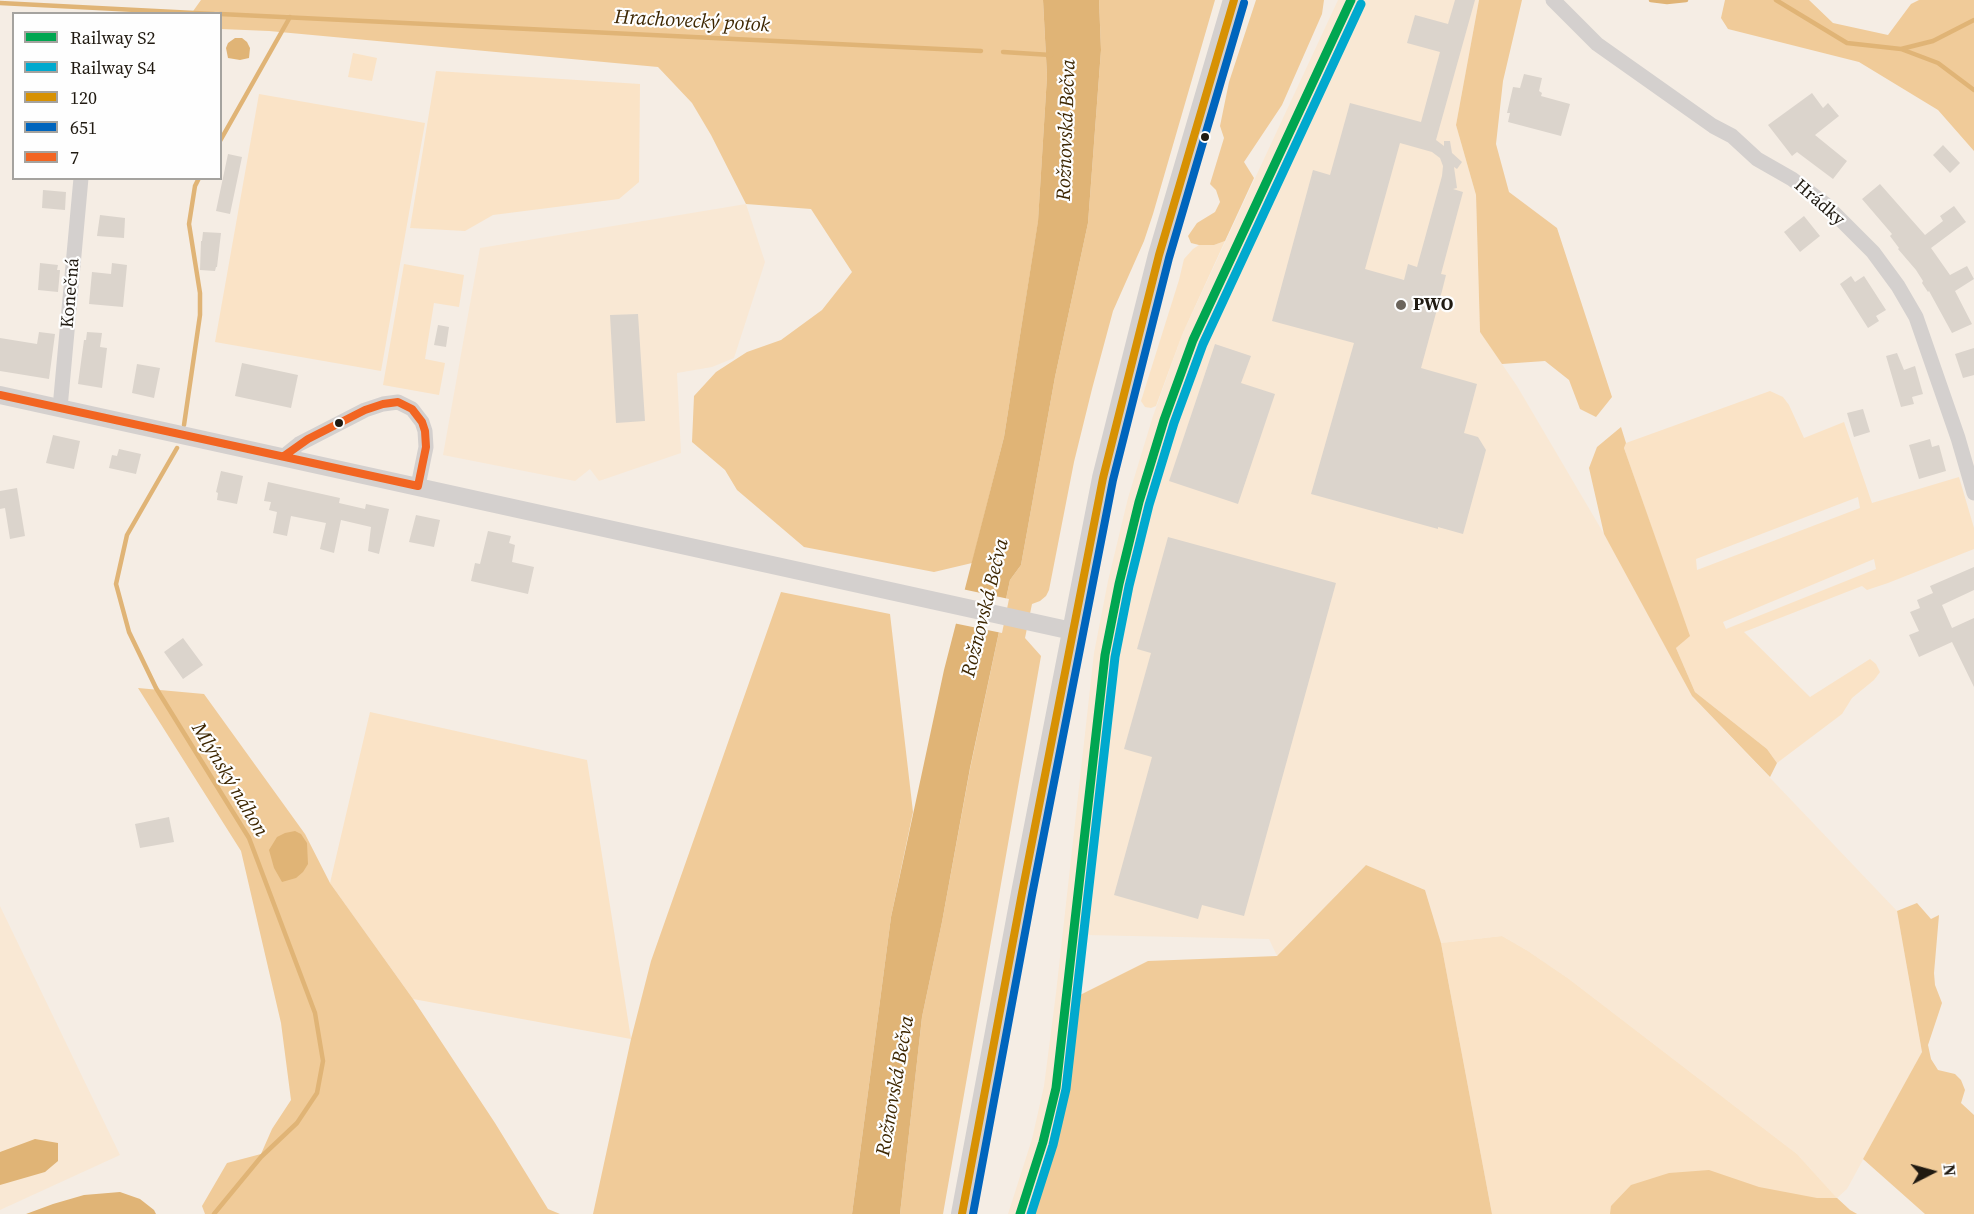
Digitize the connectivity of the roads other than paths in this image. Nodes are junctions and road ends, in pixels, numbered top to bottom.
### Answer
1 (1234, 0) edge
2 (1553, 0) edge
3 (81, 180) edge
4 (0, 395) edge
5 (60, 408) junction
6 (284, 456) junction
7 (418, 486) junction
8 (1974, 493) edge
9 (1072, 631) junction
10 (963, 1214) edge

1 - 9 main road
2 - 8 street, Hrádky
3 - 5 street, Konečná
4 - 5 street
5 - 6 street
6 - 7 street
6 - 7 street
7 - 9 street
9 - 10 main road

